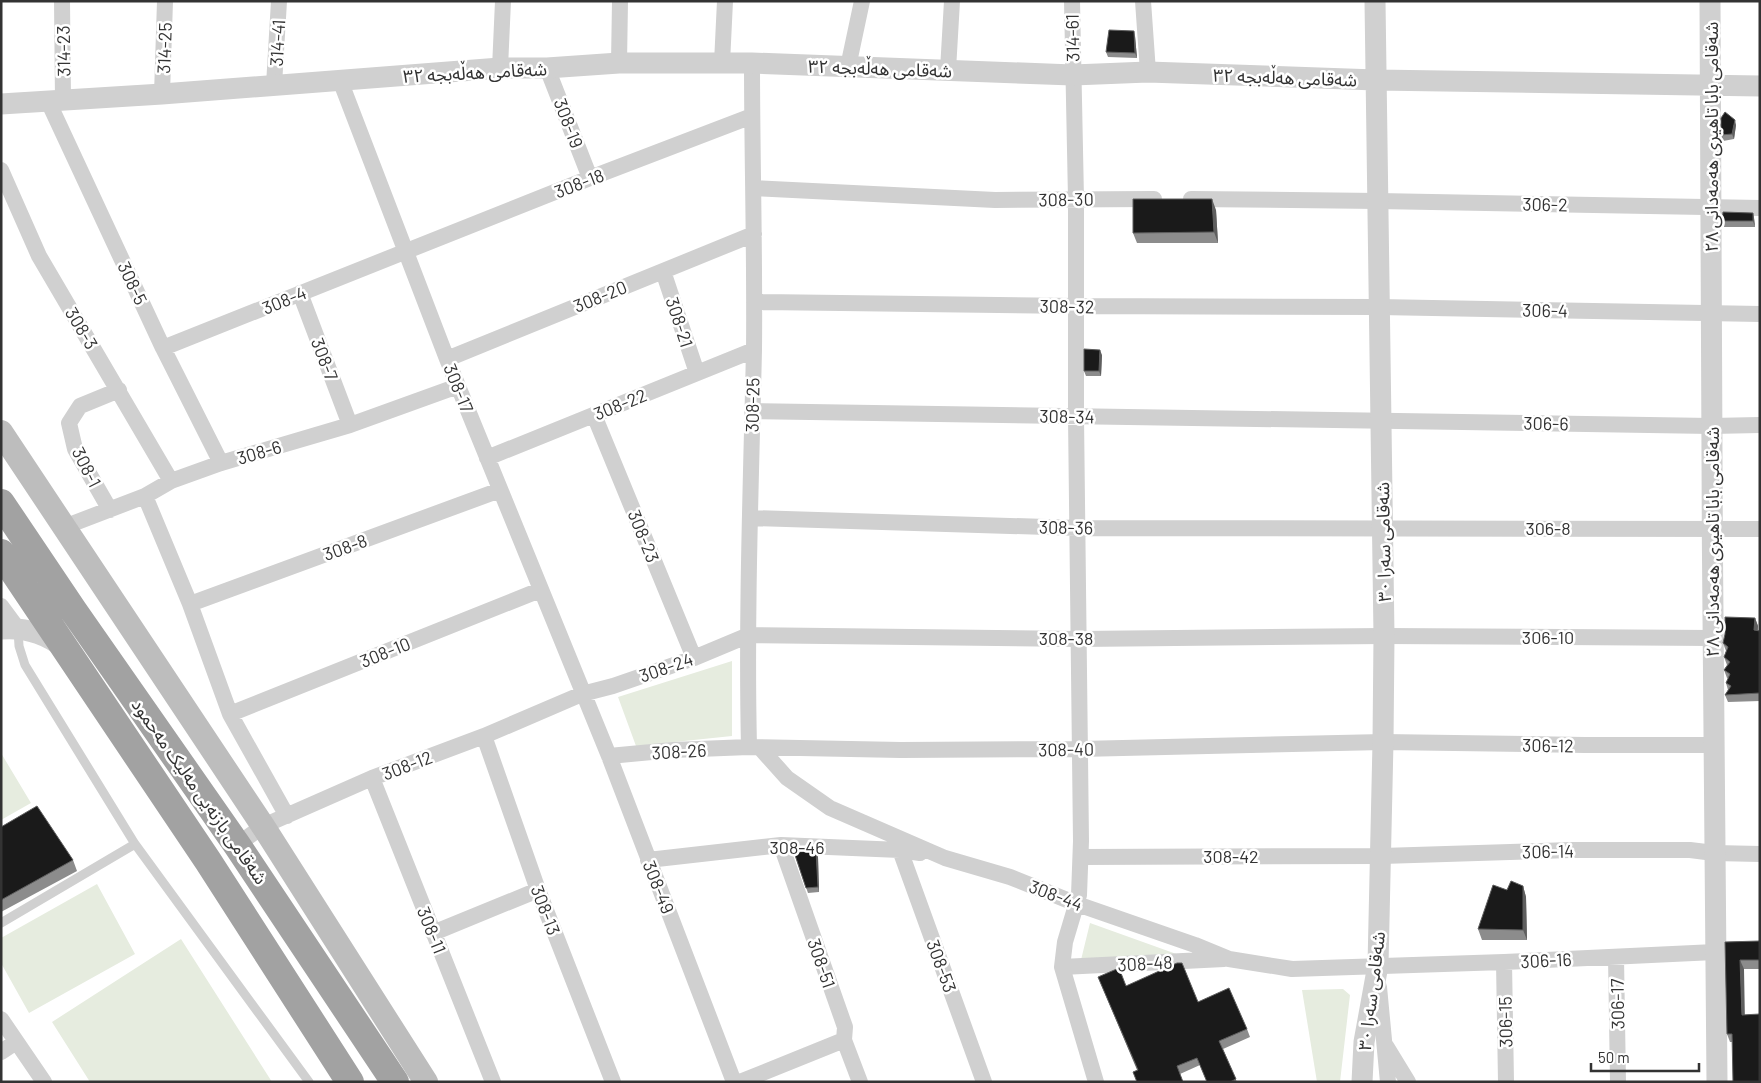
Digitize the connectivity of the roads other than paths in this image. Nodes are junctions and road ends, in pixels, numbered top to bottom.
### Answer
1 (62, 1) edge
2 (165, 1) edge
3 (279, 1) edge
4 (503, 1) edge
5 (620, 1) edge
6 (725, 1) edge
7 (862, 1) edge
8 (952, 1) edge
9 (1072, 1) edge
10 (1143, 1) edge
11 (1375, 1) edge
12 (1710, 1) edge
13 (619, 63) junction
14 (722, 63) junction
15 (752, 63) junction
16 (848, 67) junction
17 (500, 68) junction
18 (547, 68) junction
19 (948, 70) junction
20 (1148, 72) junction
21 (1073, 75) junction
22 (340, 80) junction
23 (1376, 80) junction
24 (274, 85) junction
25 (1711, 86) junction
26 (1760, 86) edge
27 (162, 94) junction
28 (56, 100) junction
29 (1, 104) edge
30 (752, 116) junction
31 (1, 170) edge
32 (590, 178) junction
33 (754, 188) junction
34 (1076, 199) junction
35 (1378, 201) junction
36 (1712, 207) junction
37 (1760, 208) edge
38 (754, 234) junction
39 (406, 252) junction
40 (663, 271) junction
41 (300, 293) junction
42 (754, 302) junction
43 (1076, 306) junction
44 (1379, 307) junction
45 (1711, 313) junction
46 (1760, 314) edge
47 (163, 348) junction
48 (754, 350) junction
49 (447, 359) junction
50 (697, 373) junction
51 (458, 386) junction
52 (119, 390) junction
53 (752, 411) junction
54 (594, 415) junction
55 (1076, 416) junction
56 (1381, 421) junction
57 (350, 425) junction
58 (1760, 425) edge
59 (1711, 426) junction
60 (1, 432) edge
61 (487, 458) junction
62 (221, 463) junction
63 (171, 481) junction
64 (500, 490) junction
65 (145, 496) junction
66 (1, 503) edge
67 (110, 510) junction
68 (750, 518) junction
69 (64, 527) junction
70 (1078, 528) junction
71 (1382, 528) junction
72 (1760, 528) edge
73 (1713, 529) junction
74 (1, 553) edge
75 (540, 590) junction
76 (190, 604) junction
77 (1, 606) edge
78 (10, 629) edge
79 (749, 636) junction
80 (1384, 636) junction
81 (1712, 638) junction
82 (1079, 639) junction
83 (66, 650) junction
84 (694, 658) junction
85 (582, 694) junction
86 (230, 714) junction
87 (484, 736) junction
88 (1383, 742) junction
89 (1713, 745) junction
90 (755, 748) junction
91 (1080, 749) junction
92 (609, 756) junction
93 (372, 778) junction
94 (287, 816) junction
95 (263, 826) junction
96 (135, 844) junction
97 (237, 845) junction
98 (780, 845) junction
99 (900, 850) junction
100 (1714, 853) junction
101 (1760, 854) edge
102 (1382, 856) junction
103 (1081, 857) junction
104 (945, 858) junction
105 (648, 860) junction
106 (538, 890) junction
107 (1077, 904) junction
108 (1, 923) edge
109 (433, 932) junction
110 (1715, 952) junction
111 (1616, 957) junction
112 (1229, 959) junction
113 (1504, 962) junction
114 (1378, 965) junction
115 (1062, 967) junction
116 (1, 1019) edge
117 (844, 1040) junction
118 (16, 1042) junction
119 (1383, 1042) junction
120 (1, 1052) edge
121 (44, 1082) edge
122 (309, 1082) edge
123 (350, 1082) edge
124 (395, 1082) edge
125 (426, 1082) edge
126 (493, 1082) edge
127 (613, 1082) edge
128 (734, 1082) edge
129 (740, 1082) edge
130 (860, 1082) edge
131 (984, 1082) edge
132 (1096, 1082) edge
133 (1362, 1082) edge
134 (1388, 1082) edge
135 (1408, 1082) edge
136 (1506, 1082) edge
137 (1618, 1082) edge
138 (1717, 1082) edge

1 - 28 street, 314-23
2 - 27 street, 314-25
3 - 24 street, 314-41
4 - 17 street
5 - 13 street
6 - 14 street
7 - 16 street
8 - 19 street
9 - 21 street, 314-61
10 - 20 street
11 - 23 street, شەقامی سەرا ٣٠
12 - 25 street, شەقامی بابا تاهیری هەمەدانی ٢٨
13 - 14 street, شەقامی هەڵەبجە ٣٢
13 - 18 street, شەقامی هەڵەبجە ٣٢
14 - 15 street, شەقامی هەڵەبجە ٣٢
15 - 16 street, شەقامی هەڵەبجە ٣٢
15 - 30 street, 308-25
16 - 19 street, شەقامی هەڵەبجە ٣٢
17 - 18 street, شەقامی هەڵەبجە ٣٢
17 - 22 street, شەقامی هەڵەبجە ٣٢
18 - 32 street, 308-19
19 - 21 street, شەقامی هەڵەبجە ٣٢
20 - 21 street, شەقامی هەڵەبجە ٣٢
20 - 23 street, شەقامی هەڵەبجە ٣٢
21 - 34 street, 314-61
22 - 24 street, شەقامی هەڵەبجە ٣٢
22 - 39 street, 308-17
23 - 25 street, شەقامی هەڵەبجە ٣٢
23 - 35 street, شەقامی سەرا ٣٠
24 - 27 street, شەقامی هەڵەبجە ٣٢
25 - 26 street, شەقامی هەڵەبجە ٣٢
25 - 36 street, شەقامی بابا تاهیری هەمەدانی ٢٨
27 - 28 street, شەقامی هەڵەبجە ٣٢
28 - 29 street, شەقامی هەڵەبجە ٣٢
28 - 47 street, 308-5
30 - 32 street, 308-18
30 - 33 street, 308-25
31 - 52 street, 308-3
32 - 39 street, 308-18
33 - 34 street, 308-30
33 - 38 street, 308-25
34 - 35 street, 308-30
34 - 43 street, 314-61
35 - 36 street, 306-2
35 - 44 street, شەقامی سەرا ٣٠
36 - 37 street, 306-2
36 - 45 street, شەقامی بابا تاهیری هەمەدانی ٢٨
38 - 40 street, 308-20
38 - 42 street, 308-25
39 - 41 street, 308-4
39 - 49 street, 308-17
40 - 49 street, 308-20
40 - 50 street, 308-21
41 - 47 street, 308-4
41 - 57 street, 308-7
42 - 43 street, 308-32
42 - 48 street, 308-25
43 - 44 street, 308-32
43 - 55 street, 314-61
44 - 45 street, 306-4
44 - 56 street, شەقامی سەرا ٣٠
45 - 46 street, 306-4
45 - 59 street, شەقامی بابا تاهیری هەمەدانی ٢٨
47 - 62 street, 308-5
48 - 50 street, 308-22
48 - 53 street, 308-25
49 - 51 street, 308-17
50 - 54 street, 308-22
51 - 57 street, 308-6
51 - 61 street, 308-17
52 - 63 street, 308-3
52 - 67 street, 308-1
53 - 55 street, 308-34
53 - 68 street, 308-25
54 - 61 street, 308-22
54 - 84 street, 308-23
55 - 56 street, 308-34
55 - 70 street, 314-61
56 - 59 street, 306-6
56 - 71 street, شەقامی سەرا ٣٠
57 - 62 street, 308-6
58 - 59 street, 306-6
59 - 73 street, شەقامی بابا تاهیری هەمەدانی ٢٨
60 - 69 main road
61 - 64 street, 308-17
62 - 63 street, 308-6
63 - 65 street, 308-6
64 - 75 street, 308-17
64 - 76 street, 308-8
65 - 67 street, 308-6
65 - 76 street
66 - 97 highway, شەقامی بازنەیی مەلیک مەحمود
67 - 69 street, 308-6
68 - 70 street, 308-36
68 - 79 street, 308-25
69 - 95 main road
70 - 71 street, 308-36
70 - 82 street, 314-61
71 - 73 street, 306-8
71 - 80 street, شەقامی سەرا ٣٠
72 - 73 street, 306-8
73 - 81 street, شەقامی بابا تاهیری هەمەدانی ٢٨
74 - 83 highway, شەقامی بازنەیی مەلیک مەحمود
75 - 85 street, 308-17
75 - 86 street, 308-10
76 - 86 street
77 - 78 street
78 - 83 street
78 - 96 lane
79 - 82 street, 308-38
79 - 84 street, 308-24
79 - 90 street, 308-25
80 - 81 street, 306-10
80 - 82 street, 308-38
80 - 88 street, شەقامی سەرا ٣٠
81 - 89 street, شەقامی بابا تاهیری هەمەدانی ٢٨
82 - 91 street, 314-61
83 - 123 highway, شەقامی بازنەیی مەلیک مەحمود
84 - 85 street, 308-24
85 - 87 street, 308-12
85 - 92 street, 308-49
86 - 94 street
87 - 93 street, 308-12
87 - 106 street, 308-13
88 - 89 street, 306-12
88 - 91 street, 308-40
88 - 102 street, شەقامی سەرا ٣٠
89 - 100 street, شەقامی بابا تاهیری هەمەدانی ٢٨
90 - 91 street, 308-40
90 - 92 street, 308-26
90 - 104 street, 308-44
91 - 103 street, 314-61
92 - 105 street, 308-49
93 - 94 street, 308-12
93 - 109 street, 308-11
94 - 95 street, 308-12
95 - 97 street, 308-12
95 - 125 main road
96 - 108 lane
96 - 122 lane
97 - 124 highway, شەقامی بازنەیی مەلیک مەحمود
98 - 99 street, 308-46
98 - 105 street, 308-46
98 - 117 street, 308-51
99 - 104 street, 308-46
99 - 131 street, 308-53
100 - 101 street, 306-14
100 - 102 street, 306-14
100 - 110 street, شەقامی بابا تاهیری هەمەدانی ٢٨
102 - 103 street, 308-42
102 - 114 street, شەقامی سەرا ٣٠
103 - 107 street, 314-61
104 - 107 street, 308-44
105 - 128 street, 308-49
106 - 109 street
106 - 127 street, 308-13
107 - 112 street, 308-44
107 - 115 street, 314-61
109 - 126 street, 308-11
110 - 111 street, 306-16
110 - 138 street, شەقامی بابا تاهیری هەمەدانی ٢٨
111 - 113 street, 306-16
111 - 137 street, 306-17
112 - 114 street, 308-44
112 - 115 street, 308-48
113 - 114 street, 306-16
113 - 136 street, 306-15
114 - 119 street
114 - 133 street, شەقامی سەرا ٣٠
115 - 132 street
116 - 118 street
117 - 129 street
117 - 130 street, 308-51
118 - 120 street
118 - 121 street
119 - 134 street
119 - 135 street

